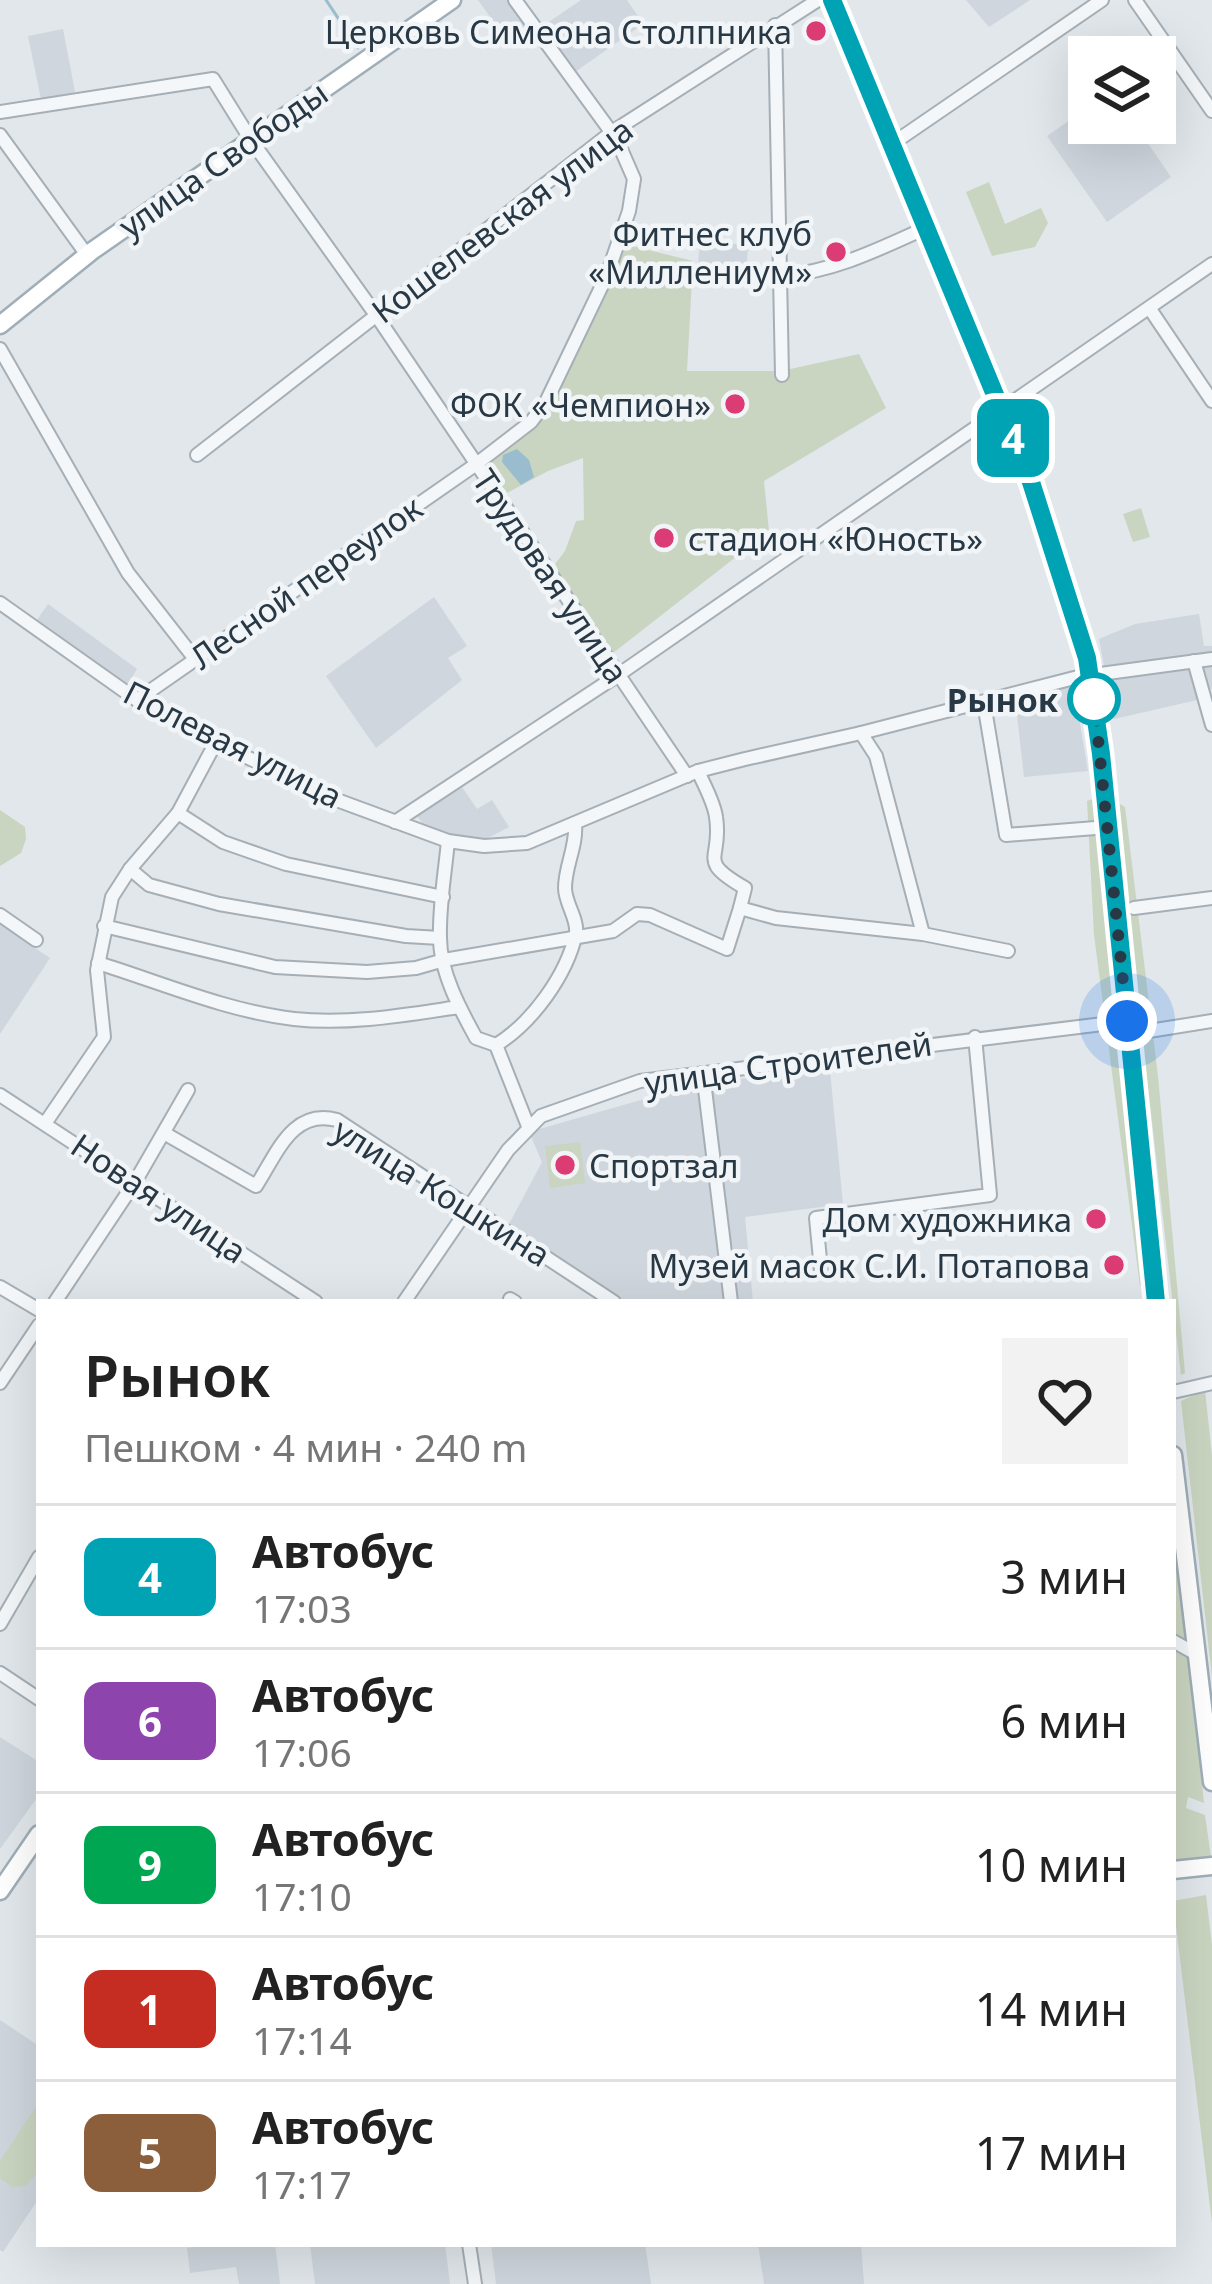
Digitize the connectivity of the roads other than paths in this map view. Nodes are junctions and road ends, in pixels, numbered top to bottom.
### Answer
1 (452, 0) edge
2 (515, 0) edge
3 (818, 0) edge
4 (832, 0) edge
5 (1102, 0) edge
6 (1135, 0) edge
7 (775, 26) junction
8 (1212, 111) edge
9 (0, 112) edge
10 (612, 133) junction
11 (0, 136) edge
12 (251, 140) junction
13 (892, 143) junction
14 (928, 227) junction
15 (87, 255) junction
16 (1212, 264) edge
17 (782, 276) junction
18 (1150, 309) junction
19 (376, 315) junction
20 (0, 326) edge
21 (0, 349) edge
22 (782, 375) dead end
23 (1212, 401) edge
24 (1003, 411) junction
25 (197, 455) dead end
26 (475, 465) junction
27 (0, 603) edge
28 (194, 659) junction
29 (1212, 659) edge
30 (1194, 661) junction
31 (618, 675) junction
32 (1090, 675) junction
33 (137, 700) junction
34 (984, 703) junction
35 (1212, 724) edge
36 (861, 734) junction
37 (216, 742) junction
38 (693, 774) junction
39 (178, 813) junction
40 (394, 822) junction
41 (575, 824) junction
42 (1108, 827) junction
43 (448, 841) junction
44 (130, 869) junction
45 (443, 897) junction
46 (1212, 898) edge
47 (740, 908) junction
48 (1134, 908) dead end
49 (0, 915) edge
50 (104, 926) junction
51 (923, 934) junction
52 (574, 936) junction
53 (440, 938) junction
54 (35, 940) dead end
55 (1008, 951) dead end
56 (444, 960) junction
57 (98, 963) junction
58 (459, 1006) junction
59 (1127, 1021) junction
60 (1212, 1021) edge
61 (1149, 1030) dead end
62 (975, 1037) junction
63 (496, 1045) junction
64 (703, 1073) junction
65 (188, 1090) dead end
66 (0, 1095) edge
67 (46, 1123) junction
68 (528, 1126) junction
69 (164, 1133) junction
70 (135, 1182) junction
71 (469, 1207) junction
72 (821, 1270) dead end
73 (0, 1287) edge
74 (57, 1299) edge
75 (311, 1299) edge
76 (406, 1299) edge
77 (609, 1299) edge
78 (730, 1299) edge
79 (1156, 1299) edge
80 (36, 1308) edge
81 (36, 1329) edge
82 (0, 1383) edge
83 (1212, 1383) edge
84 (1176, 1391) edge
85 (1176, 1478) edge
86 (36, 1562) edge
87 (0, 1624) edge
88 (1176, 1643) edge
89 (1199, 1656) junction
90 (0, 1673) edge
91 (36, 1697) edge
92 (1212, 1782) edge
93 (36, 1838) edge
94 (1212, 1866) edge
95 (1176, 1870) edge
96 (0, 1891) edge
97 (470, 2247) edge
98 (475, 2284) edge

1 - 12 main road, улица Свободы
2 - 10 street, Лесной переулок
3 - 7 street, Кошелевская улица
4 - 13 main road
5 - 13 street
6 - 8 street
7 - 10 street, Кошелевская улица
7 - 17 street
9 - 12 street, Трудовая улица
10 - 19 street, Кошелевская улица
10 - 26 street, Лесной переулок
11 - 15 street
12 - 15 main road, улица Свободы
12 - 19 street, Трудовая улица
13 - 14 main road
14 - 17 street
14 - 24 main road
15 - 20 main road, улица Свободы
16 - 18 street
17 - 22 street
18 - 23 street
18 - 24 street
19 - 25 street, Кошелевская улица
19 - 26 street, Трудовая улица
21 - 28 street, Полевая улица
24 - 31 street
24 - 32 main road
26 - 28 street, Лесной переулок
26 - 31 street, Трудовая улица
27 - 33 street, Полевая улица
28 - 33 street, Лесной переулок
29 - 30 street, Полевая улица
30 - 32 street, Полевая улица
30 - 35 street
31 - 38 street, Трудовая улица
31 - 40 street
32 - 34 street, Полевая улица
32 - 42 main road
33 - 37 street, Полевая улица
34 - 36 street, Полевая улица
34 - 42 street
36 - 38 street, Полевая улица
36 - 51 street
37 - 39 street
37 - 40 street, Полевая улица
38 - 41 street, Полевая улица
38 - 47 street, Трудовая улица
39 - 44 street
39 - 45 street
40 - 43 street, Полевая улица
41 - 43 street, Полевая улица
41 - 52 street
42 - 59 main road
43 - 45 street
44 - 50 street
44 - 53 street
45 - 53 street
46 - 48 street
47 - 51 street
47 - 52 street
49 - 54 street
50 - 56 street
50 - 57 street
51 - 55 street
52 - 56 street
52 - 63 street
53 - 56 street
56 - 58 street
57 - 58 street
57 - 67 street
58 - 63 street
59 - 62 street, улица Строителей
59 - 79 main road
60 - 61 street
62 - 64 street, улица Строителей
62 - 72 street
63 - 68 street
64 - 68 street, улица Строителей
64 - 78 street
65 - 69 street
66 - 67 street, Новая улица
67 - 70 street, Новая улица
68 - 71 street, улица Строителей
69 - 70 street
69 - 71 street, улица Кошкина
70 - 74 street
70 - 75 street, Новая улица
71 - 76 street, улица Строителей
71 - 77 street, улица Кошкина
73 - 80 street
81 - 82 street
83 - 84 street
85 - 89 main road
86 - 87 street
88 - 89 street
89 - 92 main road
90 - 91 street
93 - 96 main road
94 - 95 main road
97 - 98 street

